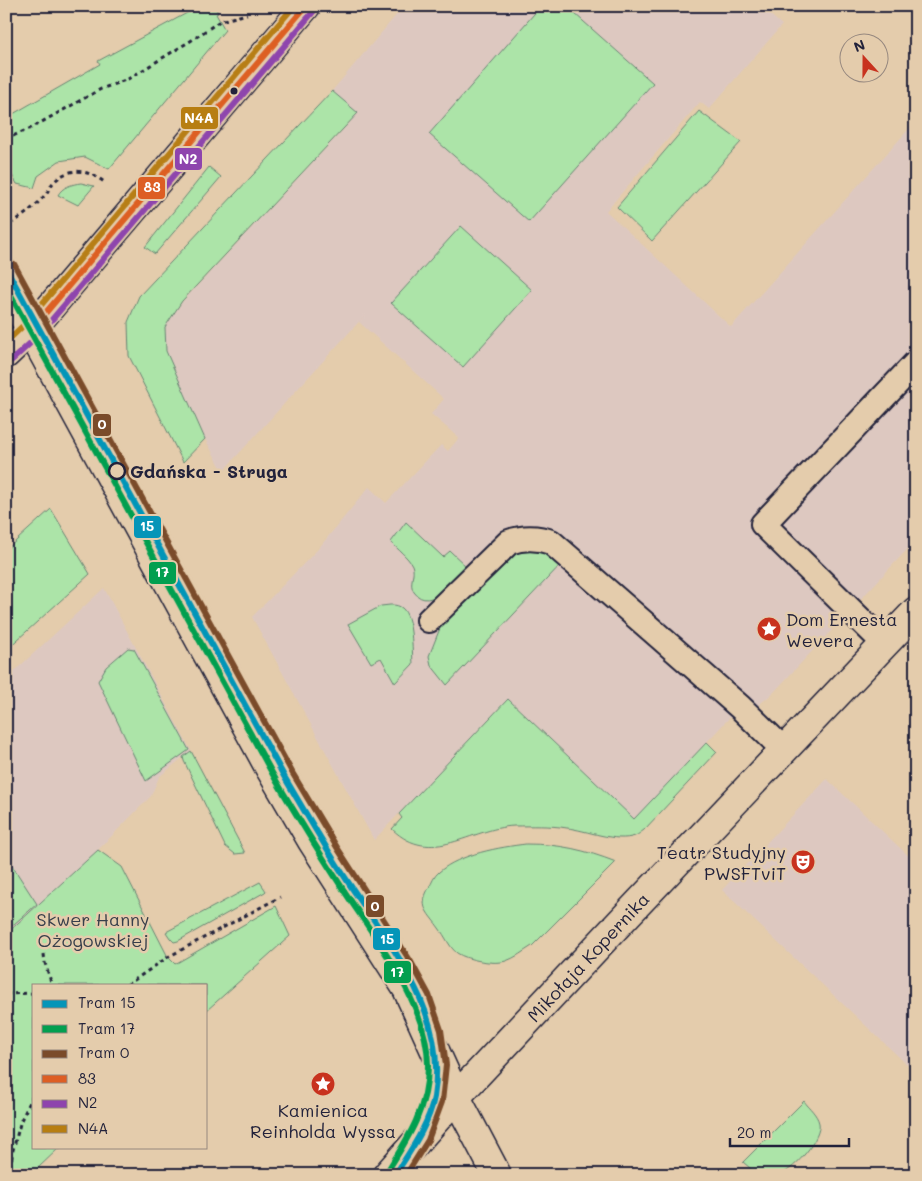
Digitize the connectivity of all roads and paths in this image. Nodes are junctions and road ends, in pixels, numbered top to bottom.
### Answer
1 (306, 6) edge
2 (246, 14) dead end
3 (6, 139) edge
4 (104, 182) dead end
5 (10, 224) dead end
6 (6, 285) edge
7 (31, 330) junction
8 (6, 354) edge
9 (916, 363) edge
10 (916, 611) edge
11 (429, 620) dead end
12 (884, 643) junction
13 (783, 749) junction
14 (280, 897) dead end
15 (44, 954) dead end
16 (52, 984) edge
17 (128, 984) edge
18 (32, 993) edge
19 (6, 994) edge
20 (456, 1097) junction
21 (32, 1098) edge
22 (9, 1175) edge
23 (387, 1175) edge
24 (497, 1175) edge

1 - 7 street
2 - 3 path
4 - 5 path
6 - 7 street
7 - 8 street
7 - 20 street
9 - 12 lane
10 - 12 street, Mikołaja Kopernika
11 - 13 lane
12 - 13 street, Mikołaja Kopernika
13 - 20 street, Mikołaja Kopernika
14 - 17 path
15 - 16 path
18 - 19 path
20 - 23 street, Mikołaja Kopernika
20 - 24 street
21 - 22 path

